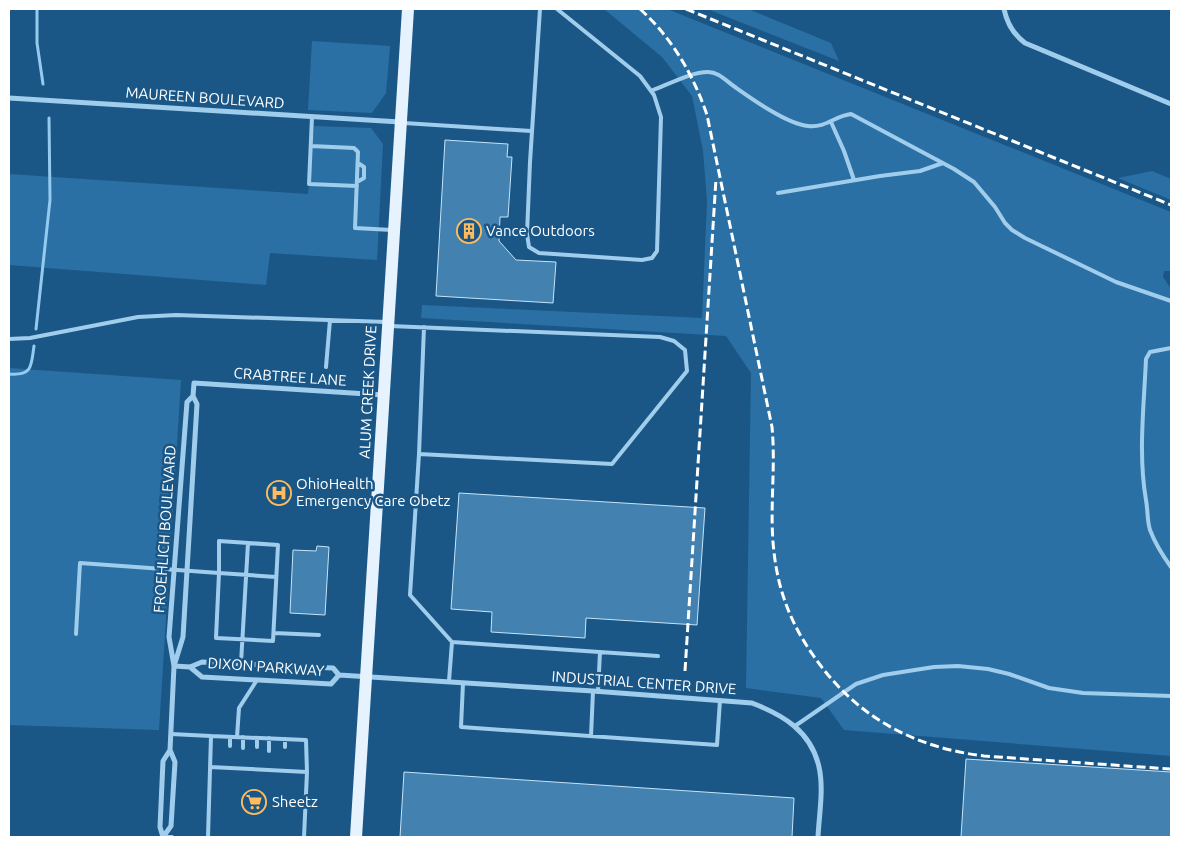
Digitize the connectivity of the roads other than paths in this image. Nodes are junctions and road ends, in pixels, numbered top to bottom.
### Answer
1 (408, 9) edge
2 (540, 9) edge
3 (557, 9) edge
4 (1004, 9) edge
5 (651, 91) junction
6 (9, 98) edge
7 (1171, 104) edge
8 (312, 117) junction
9 (400, 122) junction
10 (831, 122) junction
11 (531, 131) junction
12 (311, 146) junction
13 (943, 163) junction
14 (854, 180) junction
15 (357, 184) junction
16 (778, 193) dead end
17 (394, 230) junction
18 (1171, 301) edge
19 (330, 320) junction
20 (388, 324) junction
21 (424, 327) junction
22 (9, 339) edge
23 (1171, 348) edge
24 (326, 367) dead end
25 (194, 383) joint
26 (384, 395) junction
27 (193, 396) junction
28 (419, 454) junction
29 (248, 543) junction
30 (1171, 567) edge
31 (175, 570) junction
32 (186, 572) junction
33 (219, 573) junction
34 (246, 575) junction
35 (276, 576) junction
36 (274, 633) junction
37 (76, 634) dead end
38 (319, 635) dead end
39 (242, 639) junction
40 (452, 642) junction
41 (600, 652) junction
42 (658, 656) dead end
43 (241, 663) junction
44 (174, 666) junction
45 (190, 667) junction
46 (339, 675) junction
47 (367, 676) junction
48 (257, 680) junction
49 (449, 682) junction
50 (463, 682) junction
51 (596, 692) junction
52 (1171, 696) edge
53 (720, 700) junction
54 (795, 726) junction
55 (171, 734) junction
56 (211, 736) junction
57 (591, 736) junction
58 (230, 737) junction
59 (237, 737) junction
60 (243, 737) junction
61 (257, 738) junction
62 (269, 738) junction
63 (285, 739) junction
64 (230, 746) dead end
65 (257, 747) dead end
66 (285, 747) dead end
67 (243, 748) dead end
68 (170, 750) junction
69 (268, 751) dead end
70 (243, 761) dead end
71 (230, 762) dead end
72 (257, 763) dead end
73 (268, 763) dead end
74 (285, 763) dead end
75 (210, 767) junction
76 (230, 768) junction
77 (243, 768) junction
78 (257, 769) junction
79 (268, 770) junction
80 (285, 770) junction
81 (307, 772) junction
82 (163, 837) edge
83 (172, 837) edge
84 (208, 837) edge
85 (304, 837) edge
86 (356, 837) edge
87 (818, 837) edge

1 - 9 main road, ALUM CREEK DRIVE
2 - 11 lane
3 - 5 lane
4 - 7 street
5 - 10 lane
5 - 11 lane
6 - 8 street, MAUREEN BOULEVARD
8 - 9 street, MAUREEN BOULEVARD
8 - 12 lane
9 - 11 lane
9 - 17 main road, ALUM CREEK DRIVE
10 - 13 lane
10 - 14 lane
12 - 15 lane
12 - 15 lane
13 - 14 lane
13 - 18 lane
14 - 16 lane
15 - 17 lane
17 - 20 main road, ALUM CREEK DRIVE
19 - 20 lane
19 - 22 lane
19 - 24 lane
20 - 21 lane
20 - 26 main road, ALUM CREEK DRIVE
21 - 28 lane
21 - 28 lane
23 - 30 lane
25 - 26 street, CRABTREE LANE
25 - 27 street, FROEHLICH BOULEVARD
26 - 47 main road, ALUM CREEK DRIVE
27 - 31 street, FROEHLICH BOULEVARD
27 - 32 street, FROEHLICH BOULEVARD
28 - 40 lane
29 - 33 lane
29 - 34 lane
29 - 35 lane
31 - 32 lane
31 - 37 lane
31 - 44 street, FROEHLICH BOULEVARD
32 - 33 lane
32 - 44 street, FROEHLICH BOULEVARD
33 - 34 lane
33 - 39 lane
34 - 35 lane
34 - 39 lane
35 - 36 lane
36 - 38 lane
36 - 39 lane
39 - 43 lane
40 - 41 lane
40 - 49 lane
41 - 42 lane
41 - 51 lane
43 - 45 street, DIXON PARKWAY
43 - 46 street, DIXON PARKWAY
44 - 45 street, DIXON PARKWAY
44 - 55 street, FROEHLICH BOULEVARD
45 - 48 street, DIXON PARKWAY
46 - 47 street, DIXON PARKWAY
46 - 48 street, DIXON PARKWAY
47 - 49 street, INDUSTRIAL CENTER DRIVE
47 - 86 main road, ALUM CREEK DRIVE
48 - 59 lane
49 - 50 street, INDUSTRIAL CENTER DRIVE
50 - 51 street, INDUSTRIAL CENTER DRIVE
50 - 57 lane
51 - 53 street, INDUSTRIAL CENTER DRIVE
51 - 57 lane
52 - 54 lane
53 - 54 street, INDUSTRIAL CENTER DRIVE
53 - 57 lane
54 - 87 street, INDUSTRIAL CENTER DRIVE
55 - 56 lane
55 - 68 street, FROEHLICH BOULEVARD
56 - 58 lane
56 - 75 lane
58 - 59 lane
58 - 64 lane
59 - 60 lane
60 - 61 lane
60 - 67 lane
61 - 62 lane
61 - 65 lane
62 - 63 lane
62 - 69 lane
63 - 66 lane
63 - 81 lane
68 - 82 street, FROEHLICH BOULEVARD
68 - 82 street, FROEHLICH BOULEVARD
70 - 77 lane
71 - 76 lane
72 - 78 lane
73 - 79 lane
74 - 80 lane
75 - 76 lane
75 - 84 lane
76 - 77 lane
77 - 78 lane
78 - 79 lane
79 - 80 lane
80 - 81 lane
81 - 85 lane
82 - 83 lane

